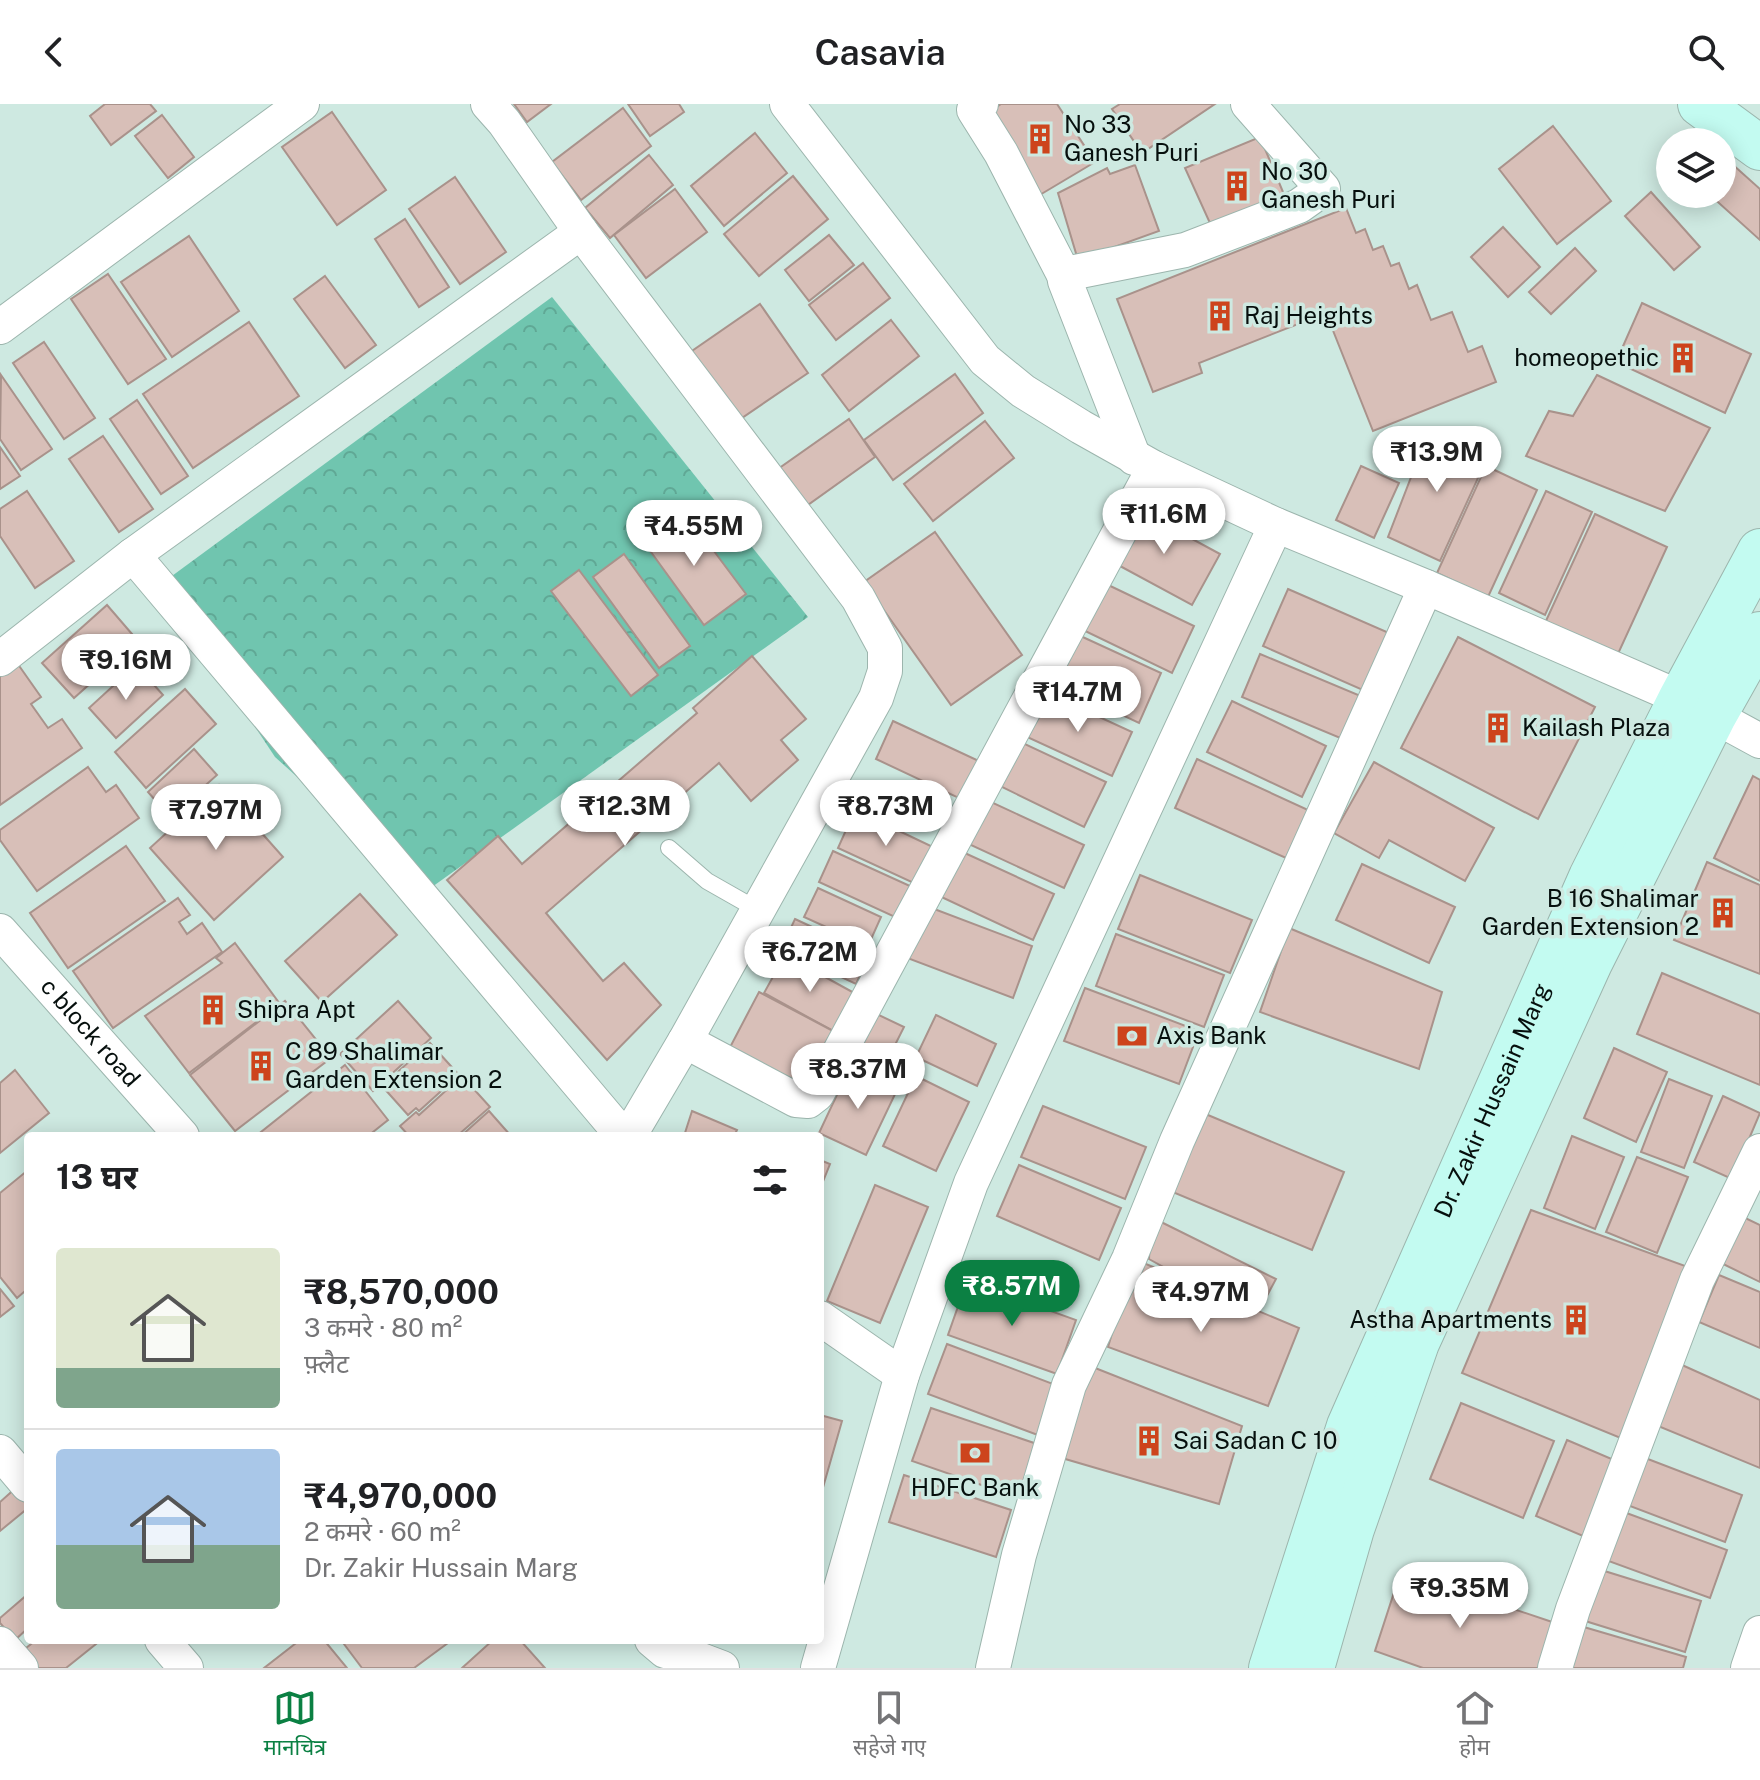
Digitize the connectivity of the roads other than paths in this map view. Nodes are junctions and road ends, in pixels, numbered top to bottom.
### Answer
1 (302, 104) edge
2 (488, 104) edge
3 (787, 104) edge
4 (981, 104) edge
5 (1248, 104) edge
6 (1700, 104) edge
7 (1760, 148) edge
8 (581, 232) junction
9 (1064, 275) junction
10 (0, 327) edge
11 (1144, 463) junction
12 (1276, 525) junction
13 (1760, 551) edge
14 (133, 555) junction
15 (1426, 587) junction
16 (1760, 634) edge
17 (0, 659) edge
18 (1697, 707) junction
19 (1760, 741) edge
20 (669, 848) dead end
21 (758, 910) junction
22 (0, 931) edge
23 (685, 1041) junction
24 (178, 1132) edge
25 (623, 1132) edge
26 (628, 1132) edge
27 (1760, 1151) edge
28 (824, 1321) edge
29 (902, 1375) junction
30 (0, 1452) edge
31 (24, 1480) edge
32 (1760, 1633) edge
33 (0, 1644) edge
34 (165, 1644) edge
35 (654, 1653) edge
36 (21, 1668) edge
37 (186, 1668) edge
38 (722, 1668) edge
39 (818, 1668) edge
40 (993, 1668) edge
41 (1271, 1668) edge
42 (1312, 1668) edge
43 (1555, 1668) edge
44 (1748, 1668) edge

1 - 10 street
2 - 8 street
3 - 11 street
4 - 9 street
5 - 9 street
6 - 7 street
8 - 14 street
8 - 21 street
9 - 11 street
11 - 12 street
11 - 23 street
12 - 15 street
12 - 29 street
13 - 18 street, Dr. Zakir Hussain Marg
14 - 17 street
14 - 25 street
15 - 18 street
15 - 40 street
16 - 18 street, Dr. Zakir Hussain Marg
18 - 19 street
18 - 41 street, Dr. Zakir Hussain Marg
18 - 42 street, Dr. Zakir Hussain Marg
20 - 21 lane
21 - 23 street
22 - 24 street, c block road
23 - 26 street
27 - 43 street
28 - 29 street
29 - 39 street
30 - 31 street
32 - 44 street
33 - 36 street
34 - 37 street
35 - 38 street

